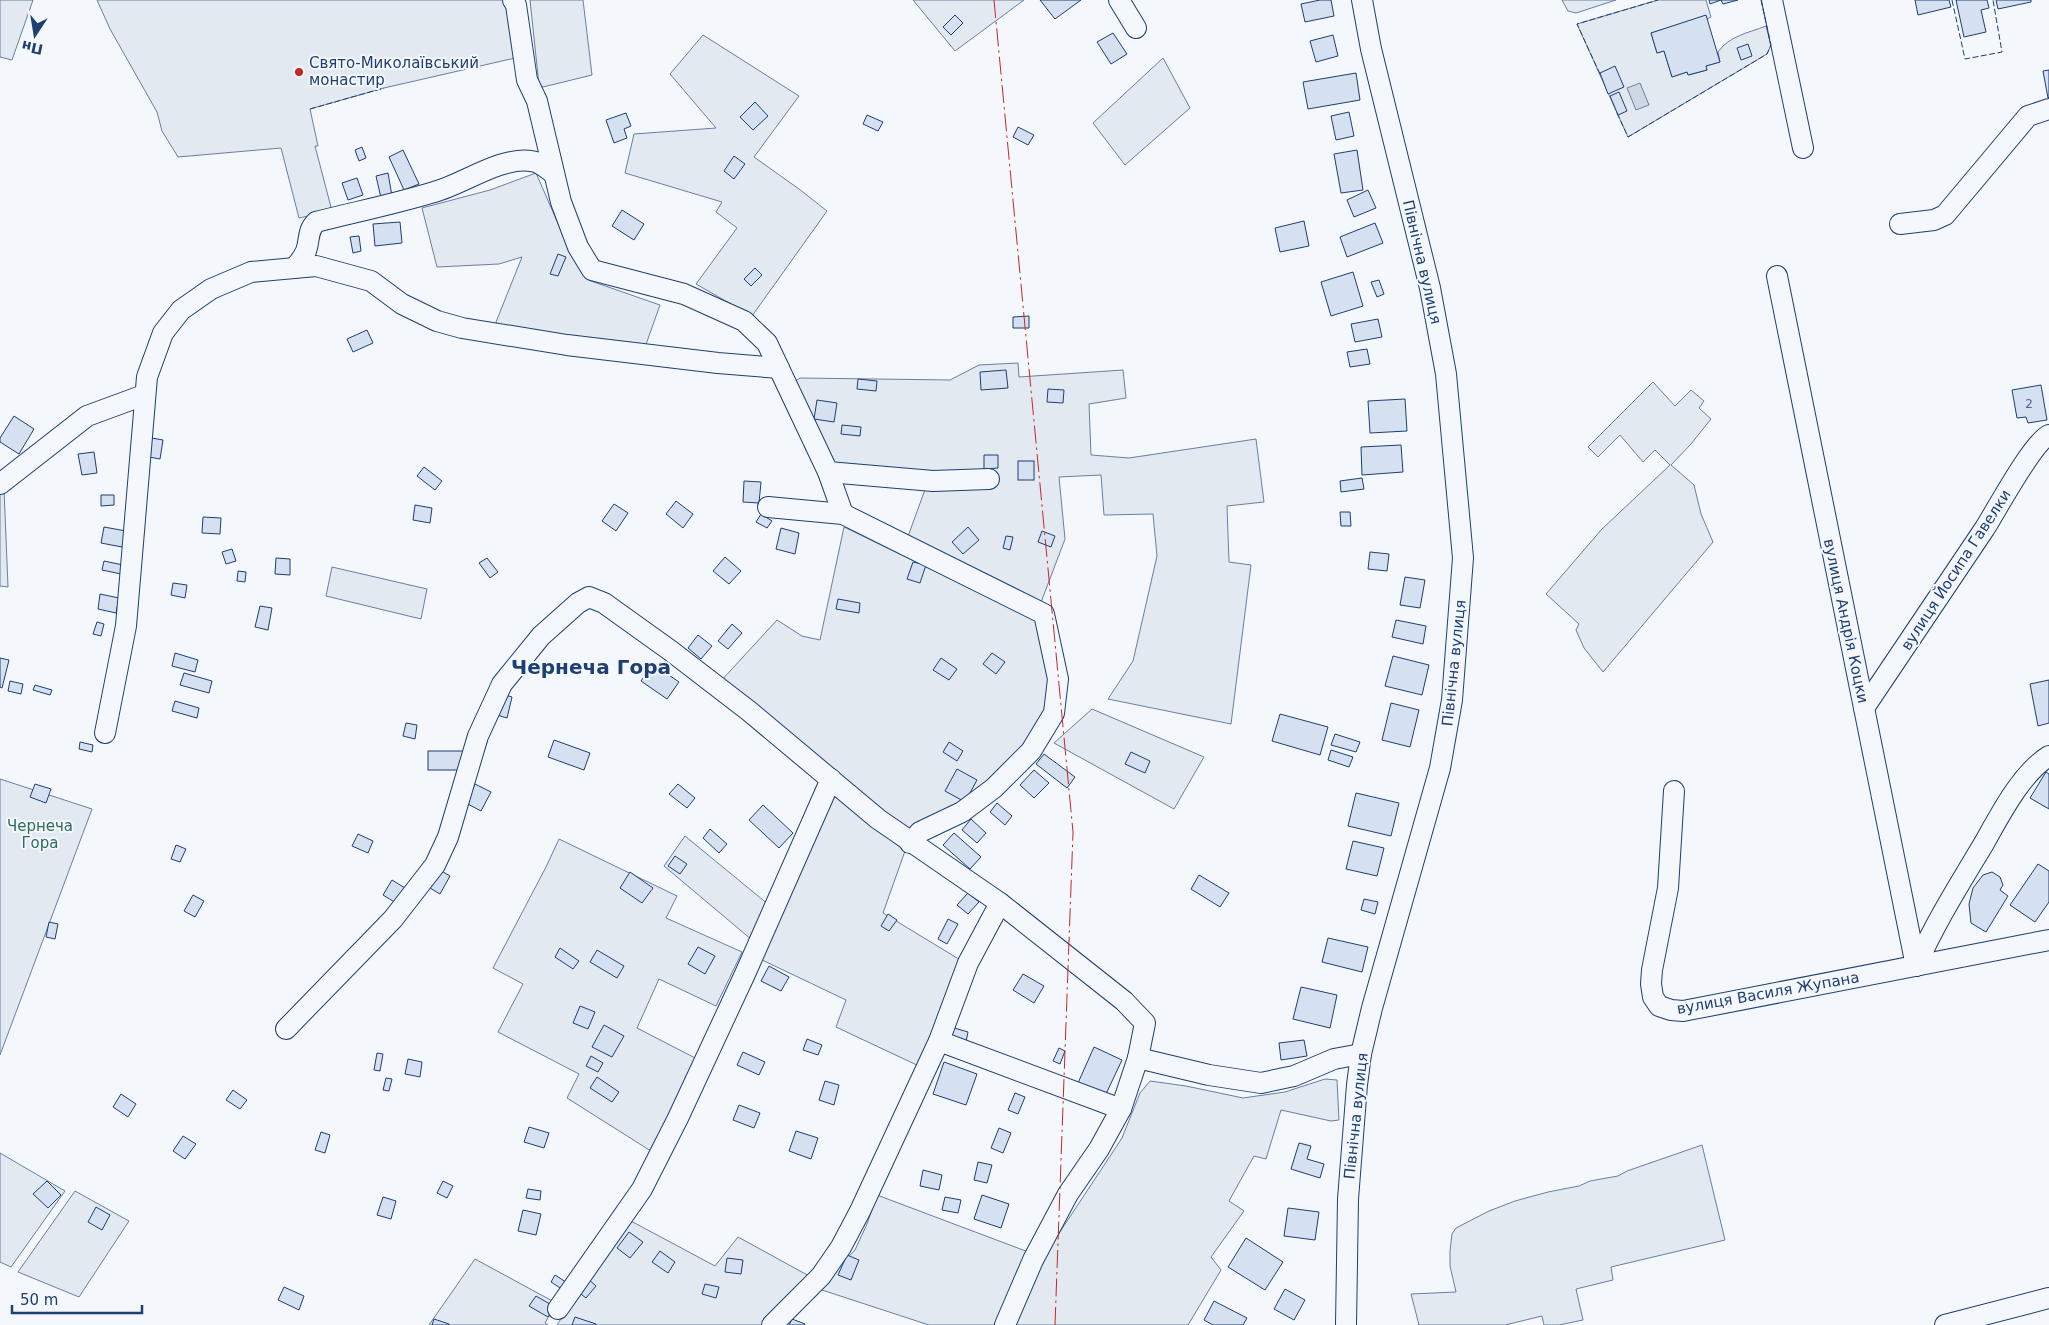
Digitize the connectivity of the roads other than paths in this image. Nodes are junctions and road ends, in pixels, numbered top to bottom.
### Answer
1 (513, 0) edge
2 (1119, 0) edge
3 (1362, 0) edge
4 (1772, 0) edge
5 (1136, 28) dead end
6 (2049, 110) edge
7 (1802, 148) dead end
8 (554, 174) junction
9 (1900, 224) dead end
10 (294, 268) junction
11 (1777, 276) dead end
12 (779, 368) junction
13 (144, 395) junction
14 (2049, 435) edge
15 (828, 472) junction
16 (989, 479) dead end
17 (0, 484) edge
18 (768, 506) dead end
19 (843, 514) junction
20 (1864, 708) junction
21 (105, 732) dead end
22 (2049, 756) edge
23 (831, 779) junction
24 (1674, 791) dead end
25 (910, 843) junction
26 (1000, 903) junction
27 (2049, 940) edge
28 (1916, 966) junction
29 (286, 1029) dead end
30 (938, 1041) junction
31 (1361, 1054) junction
32 (1138, 1058) junction
33 (1121, 1109) junction
34 (2049, 1298) edge
35 (558, 1309) dead end
36 (772, 1325) edge
37 (1005, 1325) edge
38 (1346, 1325) edge
39 (1945, 1325) edge

1 - 8 street
2 - 5 street
3 - 31 street, Північна вулиця
4 - 7 street
6 - 9 street
8 - 10 street
8 - 12 street
10 - 12 street
10 - 13 street
11 - 20 street, вулиця Андрія Коцки
12 - 15 street
13 - 17 street
13 - 21 street
14 - 20 street, вулиця Йосипа Гавелки
15 - 16 street
15 - 19 street
18 - 19 street
19 - 25 street
20 - 28 street, вулиця Андрія Коцки
22 - 28 street
23 - 25 street
23 - 29 street
23 - 35 street
24 - 28 street, вулиця Василя Жупана
25 - 26 street
26 - 30 street
26 - 32 street
27 - 28 street
30 - 33 street
30 - 36 street
31 - 32 street
31 - 38 street, Північна вулиця
32 - 33 street
33 - 37 street
34 - 39 street

